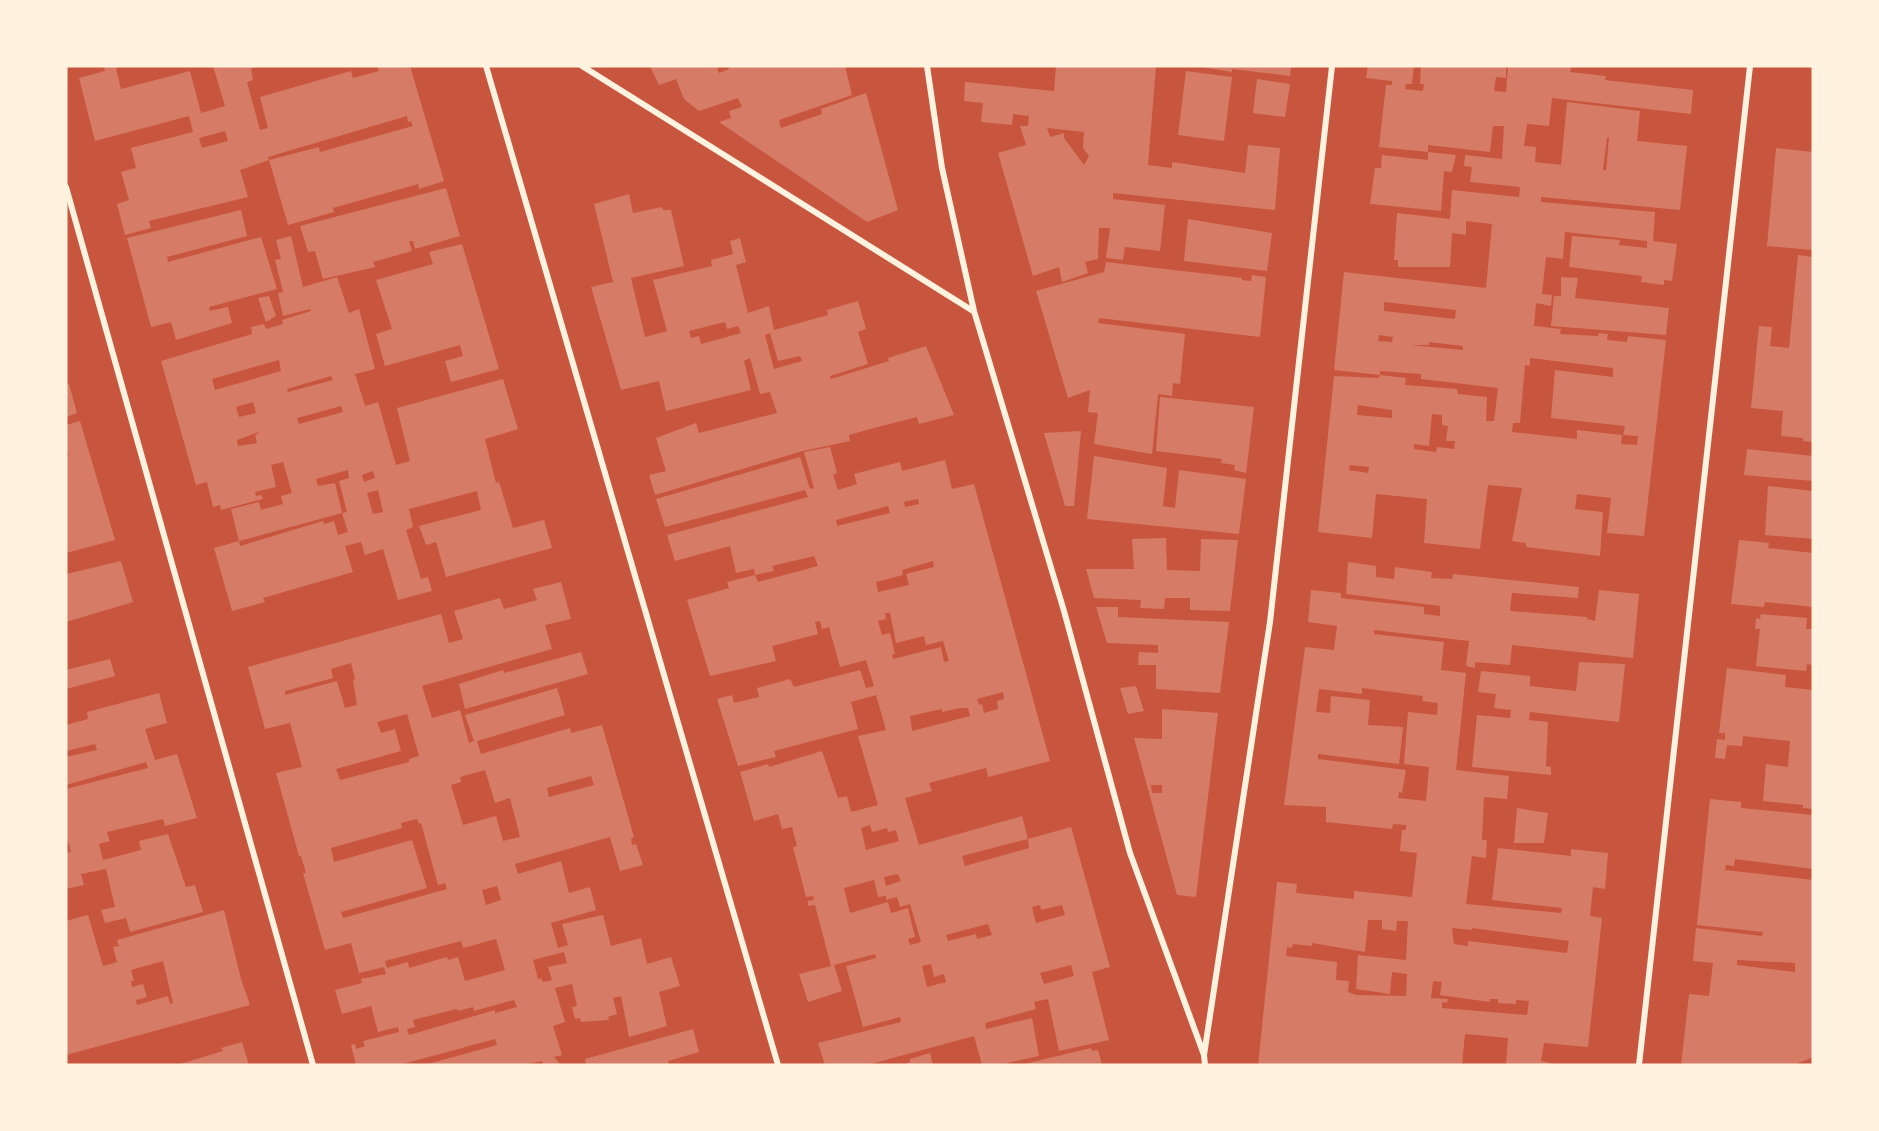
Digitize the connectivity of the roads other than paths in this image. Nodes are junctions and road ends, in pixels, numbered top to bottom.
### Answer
1 (486, 66) edge
2 (582, 66) edge
3 (927, 66) edge
4 (1332, 66) edge
5 (1750, 66) edge
6 (66, 187) edge
7 (974, 311) junction
8 (1204, 1055) junction
9 (313, 1065) edge
10 (778, 1065) edge
11 (1205, 1065) edge
12 (1639, 1065) edge

1 - 10 street
2 - 7 street
3 - 7 street
4 - 8 street
5 - 12 street
6 - 9 street
7 - 8 street
8 - 11 street

